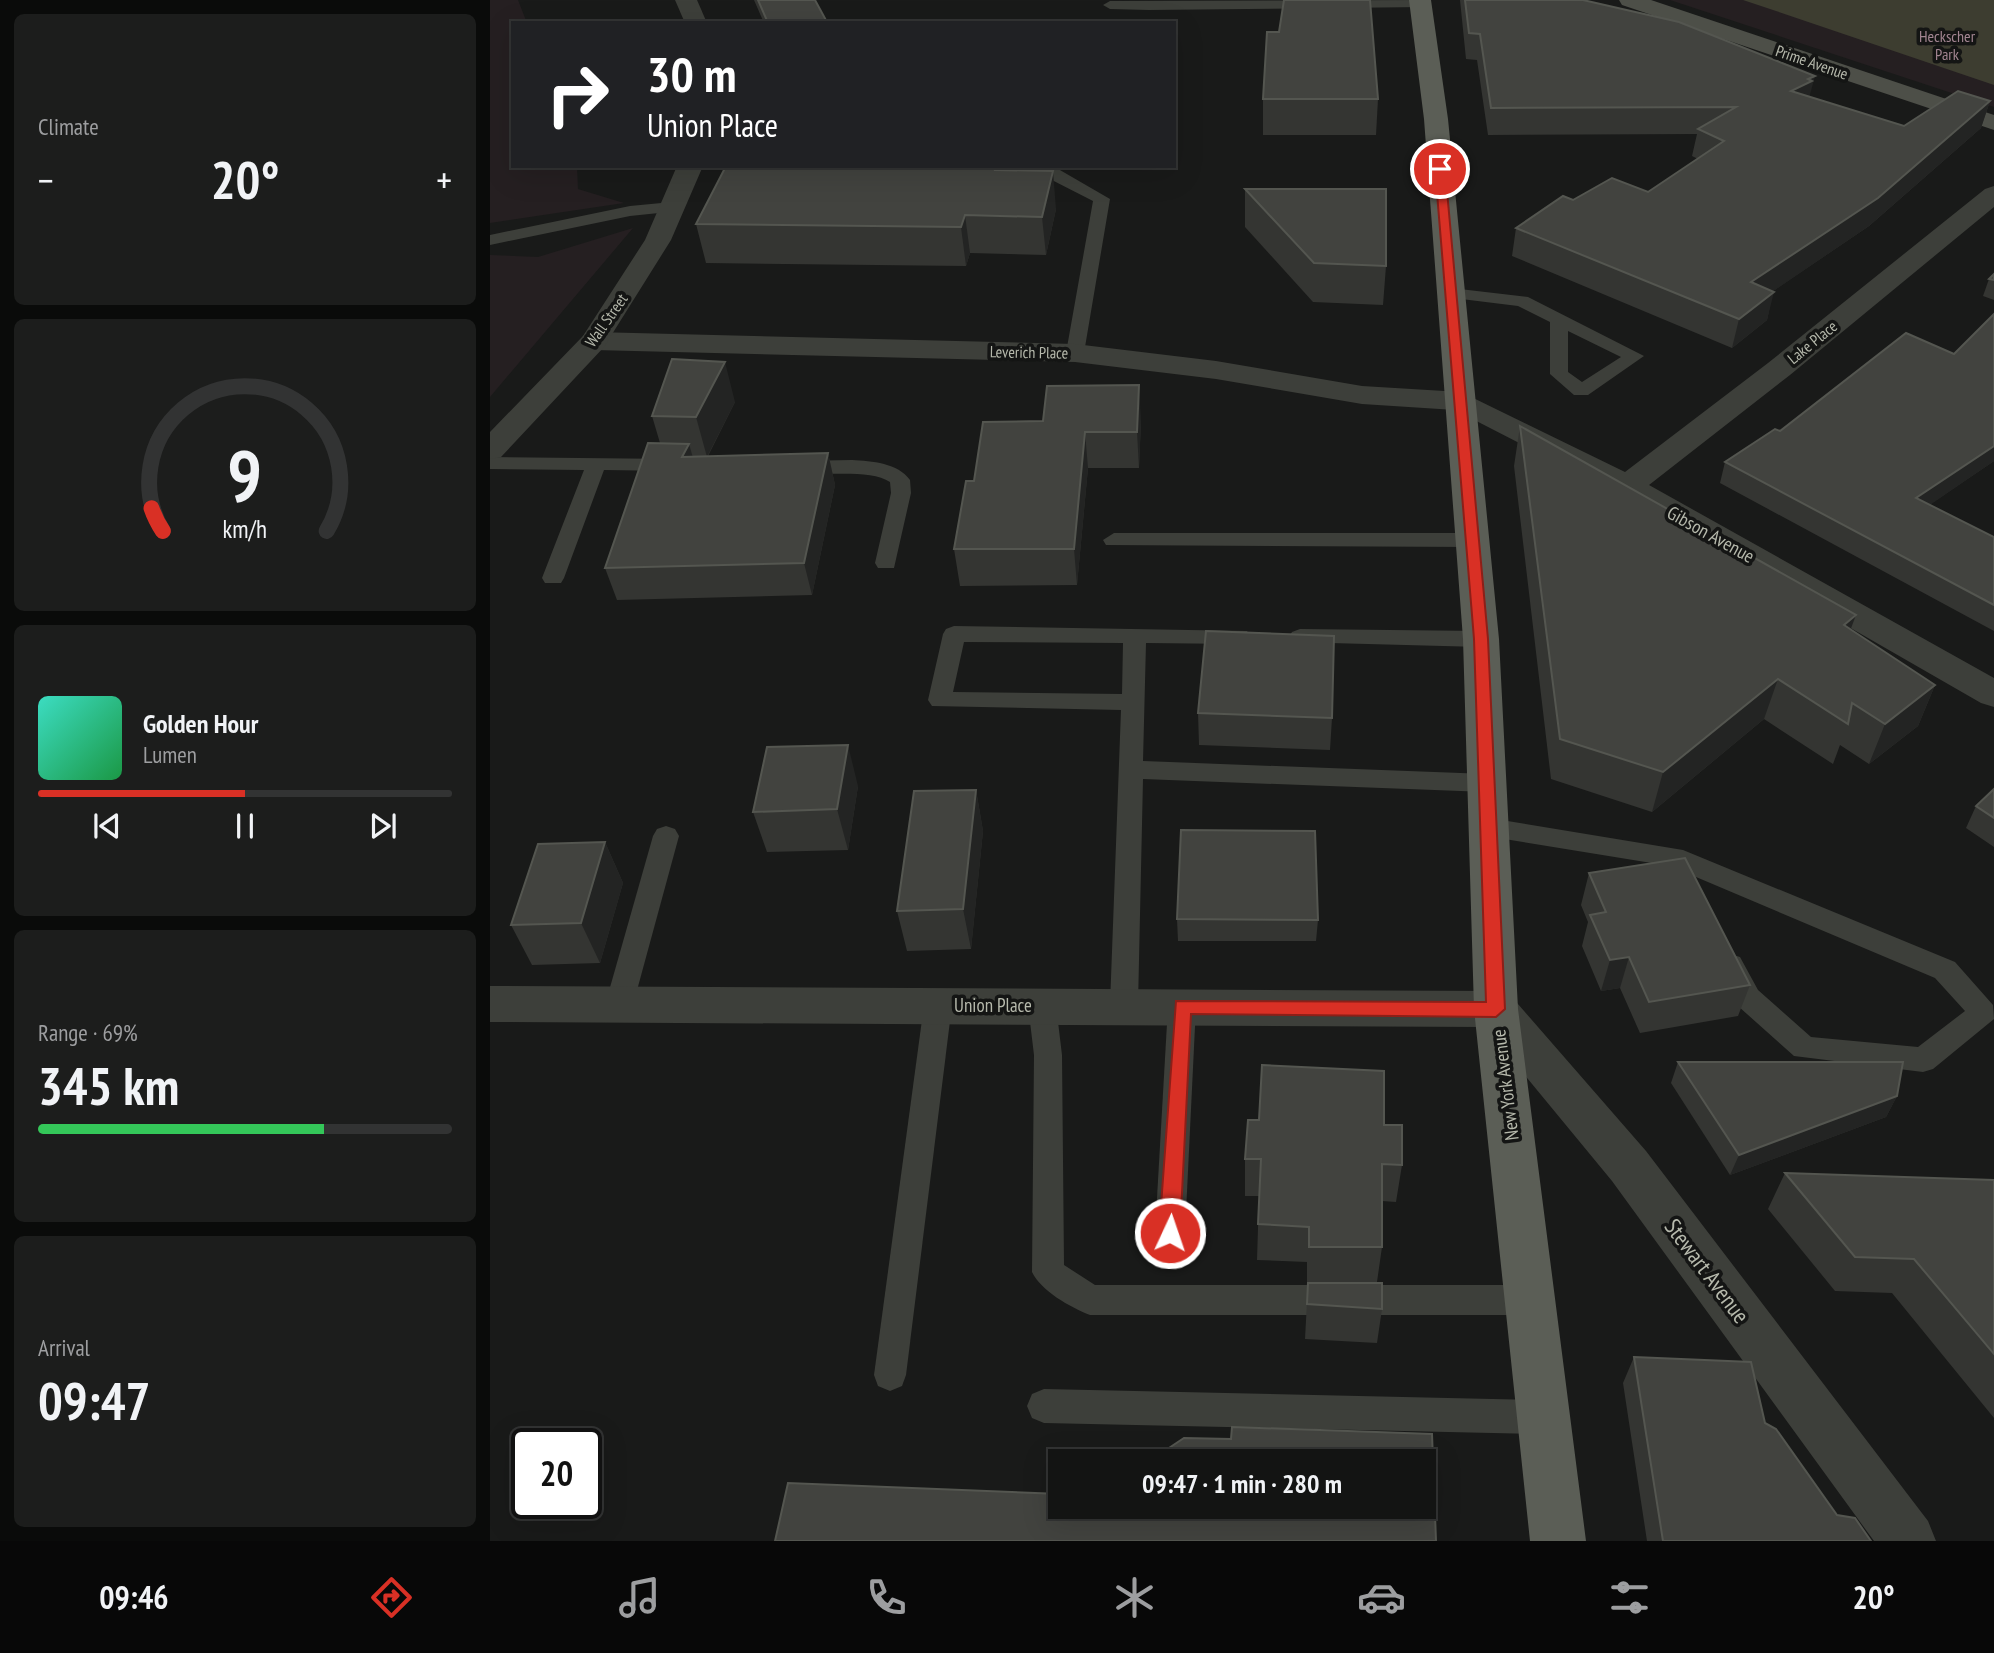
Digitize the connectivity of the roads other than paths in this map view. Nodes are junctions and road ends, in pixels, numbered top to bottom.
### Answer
1 (686, 0) edge
2 (1630, 0) edge
3 (1420, 2) edge
4 (1110, 5) dead end
5 (695, 21) edge
6 (1994, 123) edge
7 (689, 168) edge
8 (1046, 168) edge
9 (1994, 194) edge
10 (672, 207) junction
11 (490, 240) edge
12 (1451, 293) junction
13 (1559, 318) dead end
14 (594, 341) junction
15 (1075, 353) junction
16 (1461, 401) junction
17 (490, 450) edge
18 (490, 463) edge
19 (596, 464) junction
20 (690, 466) edge
21 (784, 467) edge
22 (1627, 486) junction
23 (1114, 540) dead end
24 (1473, 540) junction
25 (886, 563) dead end
26 (553, 578) dead end
27 (1135, 635) junction
28 (1257, 636) edge
29 (1284, 637) edge
30 (1481, 639) junction
31 (1994, 694) edge
32 (1133, 702) junction
33 (1131, 771) junction
34 (1487, 783) junction
35 (1489, 828) junction
36 (666, 836) dead end
37 (1674, 857) junction
38 (1692, 892) edge
39 (1717, 939) edge
40 (490, 1004) edge
41 (619, 1005) junction
42 (937, 1005) junction
43 (1042, 1005) junction
44 (1124, 1005) junction
45 (1182, 1006) junction
46 (1496, 1009) junction
47 (1170, 1233) dead end
48 (1530, 1300) junction
49 (890, 1375) dead end
50 (1044, 1406) dead end
51 (1543, 1417) junction
52 (1558, 1541) edge
53 (1908, 1541) edge

1 - 5 street
2 - 6 main road, Prime Avenue
3 - 4 lane
3 - 12 main road, New York Avenue
7 - 10 street, Wall Street
8 - 15 lane
9 - 22 street, Lake Place
10 - 11 lane
10 - 14 street, Wall Street
12 - 13 lane
12 - 16 main road, New York Avenue
14 - 15 street, Leverich Place
14 - 17 street, Wall Street
15 - 16 street, Leverich Place
16 - 22 street, Gibson Avenue
16 - 24 main road, New York Avenue
18 - 19 lane
19 - 20 lane
19 - 26 lane
21 - 25 lane
22 - 31 street, Gibson Avenue
23 - 24 lane
24 - 30 main road, New York Avenue
27 - 28 lane
27 - 32 lane
27 - 32 lane
29 - 30 lane
30 - 34 main road, New York Avenue
32 - 33 lane
33 - 34 lane
33 - 44 lane
34 - 35 main road, New York Avenue
35 - 37 lane
35 - 46 main road, New York Avenue
36 - 41 lane
37 - 38 lane
37 - 39 lane
40 - 41 street, Union Place
41 - 42 street, Union Place
42 - 43 street, Union Place
42 - 49 lane
43 - 44 street, Union Place
43 - 48 lane
44 - 45 street, Union Place
45 - 46 street, Union Place
45 - 47 lane
46 - 48 main road, New York Avenue
46 - 53 street, Stewart Avenue
48 - 51 main road, New York Avenue
50 - 51 lane
51 - 52 main road, New York Avenue

